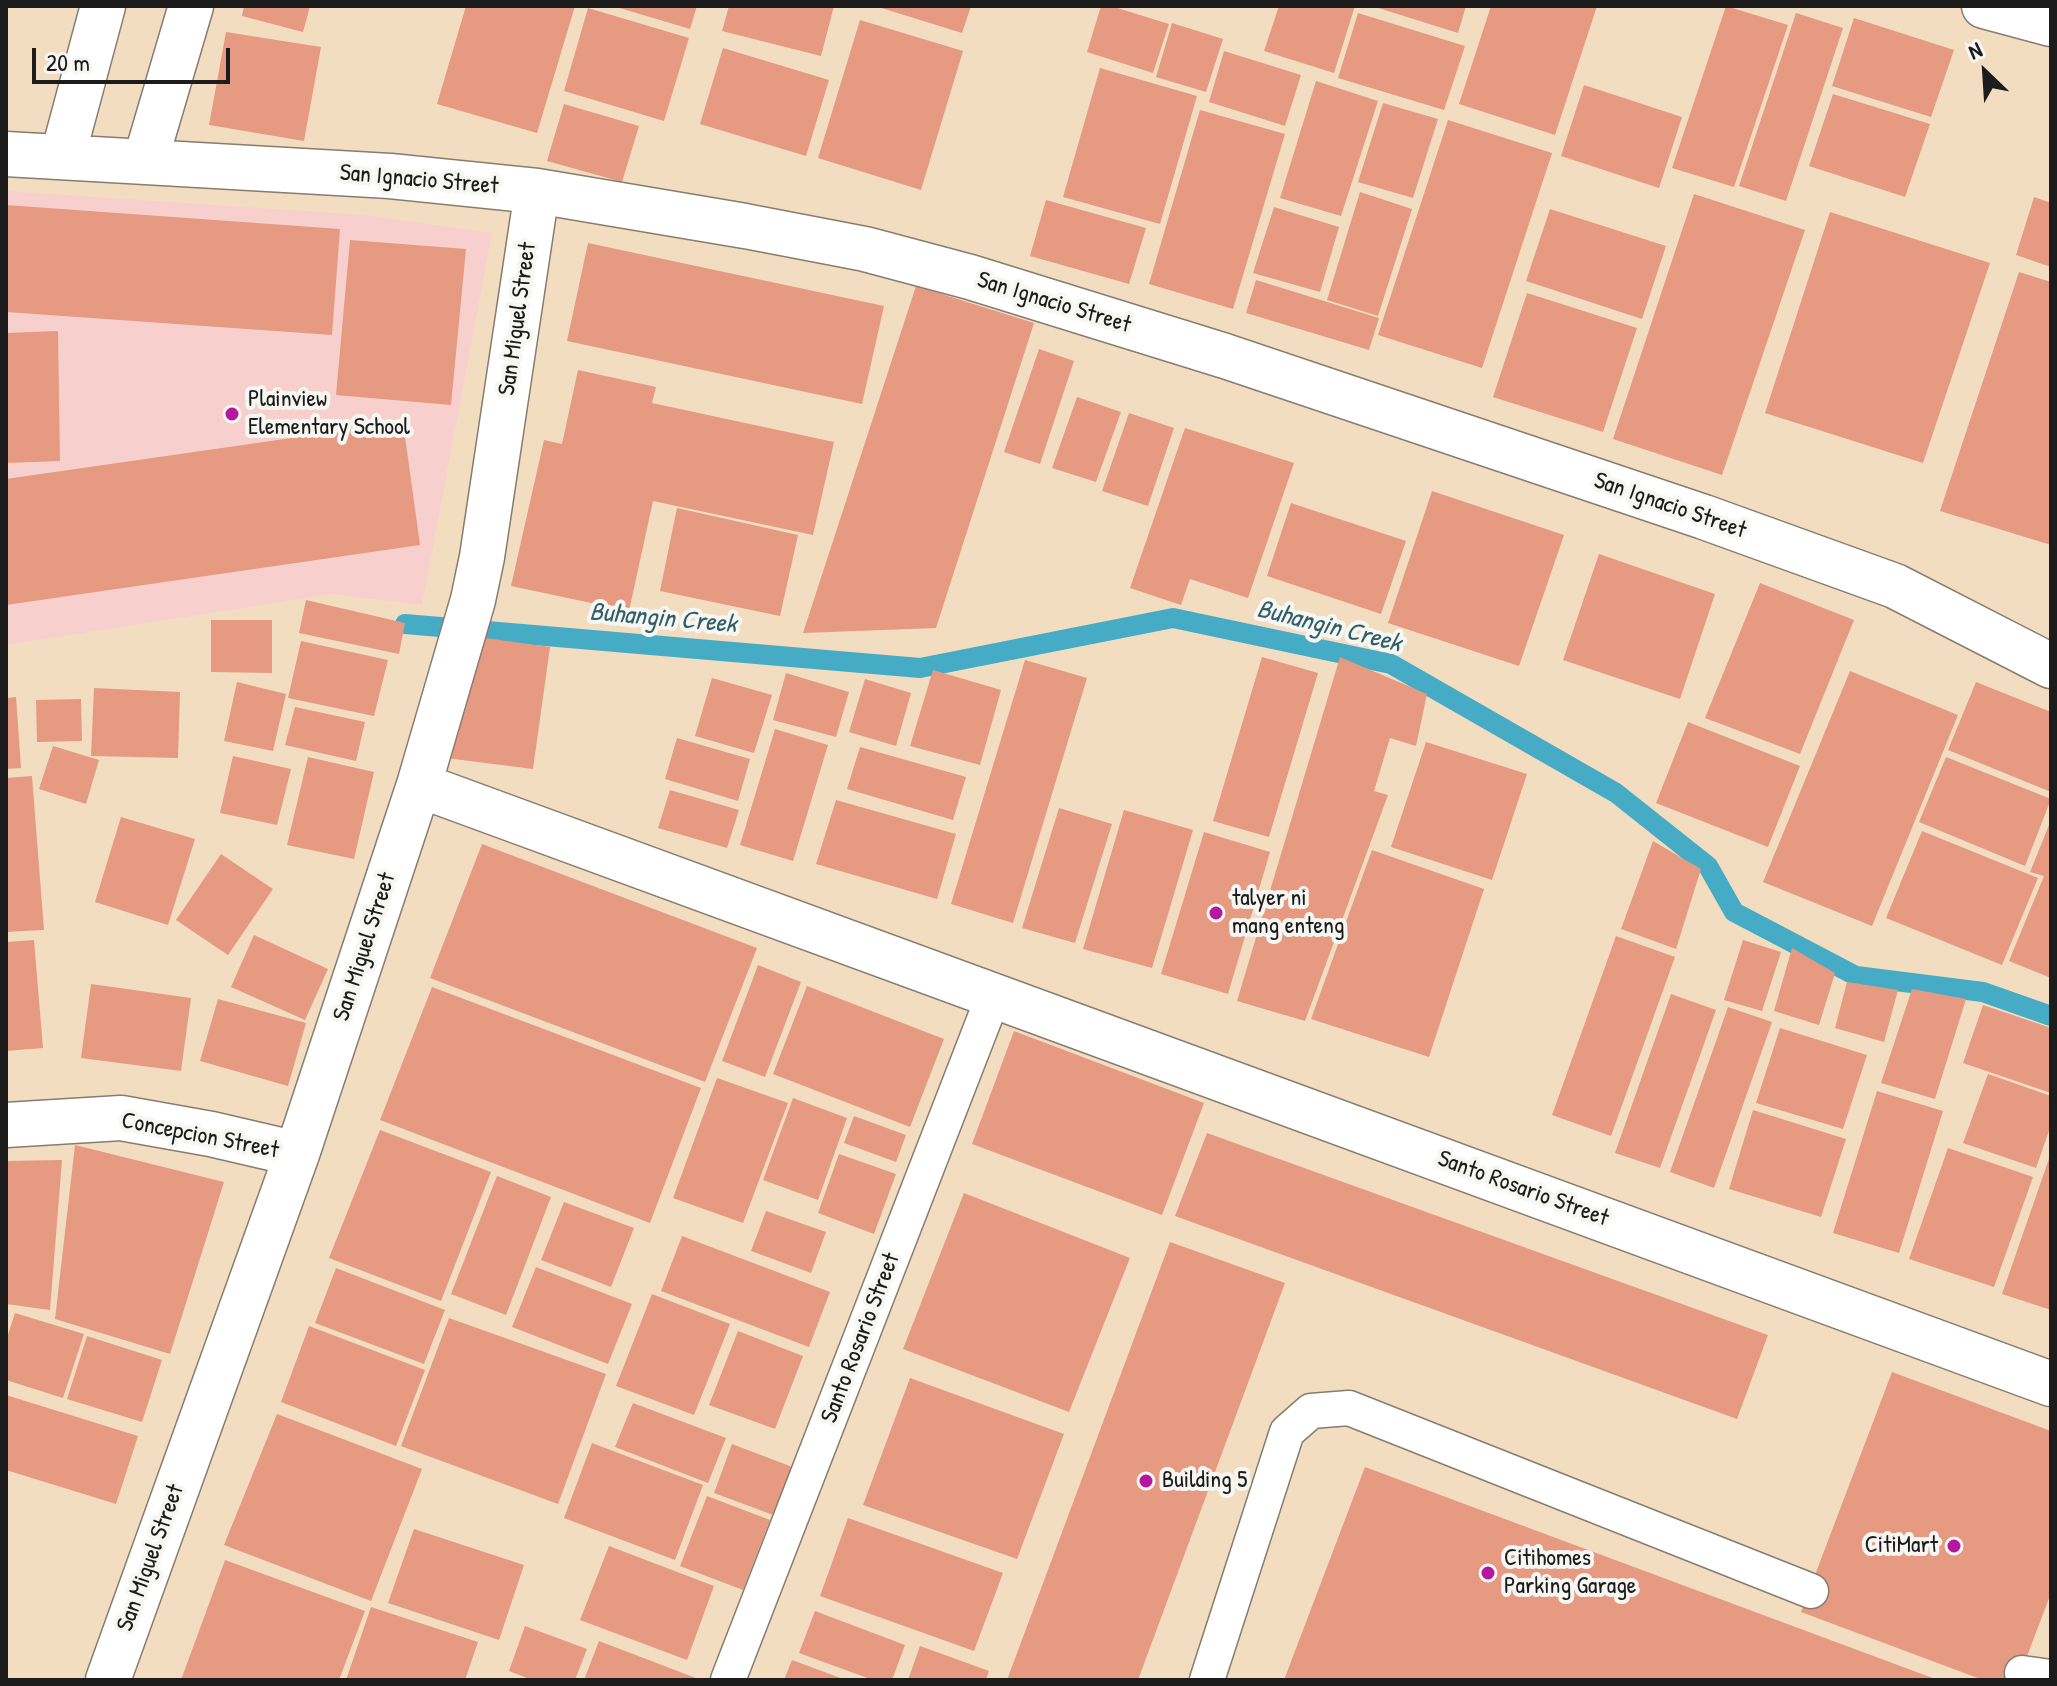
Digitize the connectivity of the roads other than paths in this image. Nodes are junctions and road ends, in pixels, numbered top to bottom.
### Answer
1 (103, 6) edge
2 (191, 6) edge
3 (1984, 6) edge
4 (2051, 24) edge
5 (6, 154) edge
6 (63, 155) junction
7 (145, 162) junction
8 (537, 191) junction
9 (2051, 666) edge
10 (419, 785) junction
11 (993, 997) junction
12 (6, 1125) edge
13 (297, 1154) junction
14 (2051, 1384) edge
15 (1811, 1591) dead end
16 (108, 1680) edge
17 (728, 1680) edge
18 (1207, 1680) edge

1 - 6 street
2 - 7 street
3 - 4 street
5 - 6 street, San Ignacio Street
6 - 7 street, San Ignacio Street
7 - 8 street, San Ignacio Street
8 - 9 street, San Ignacio Street
8 - 10 street, San Miguel Street
10 - 11 street, Santo Rosario Street
10 - 13 street, San Miguel Street
11 - 14 street, Santo Rosario Street
11 - 17 lane, Santo Rosario Street
12 - 13 street, Concepcion Street
13 - 16 street, San Miguel Street
15 - 18 lane

